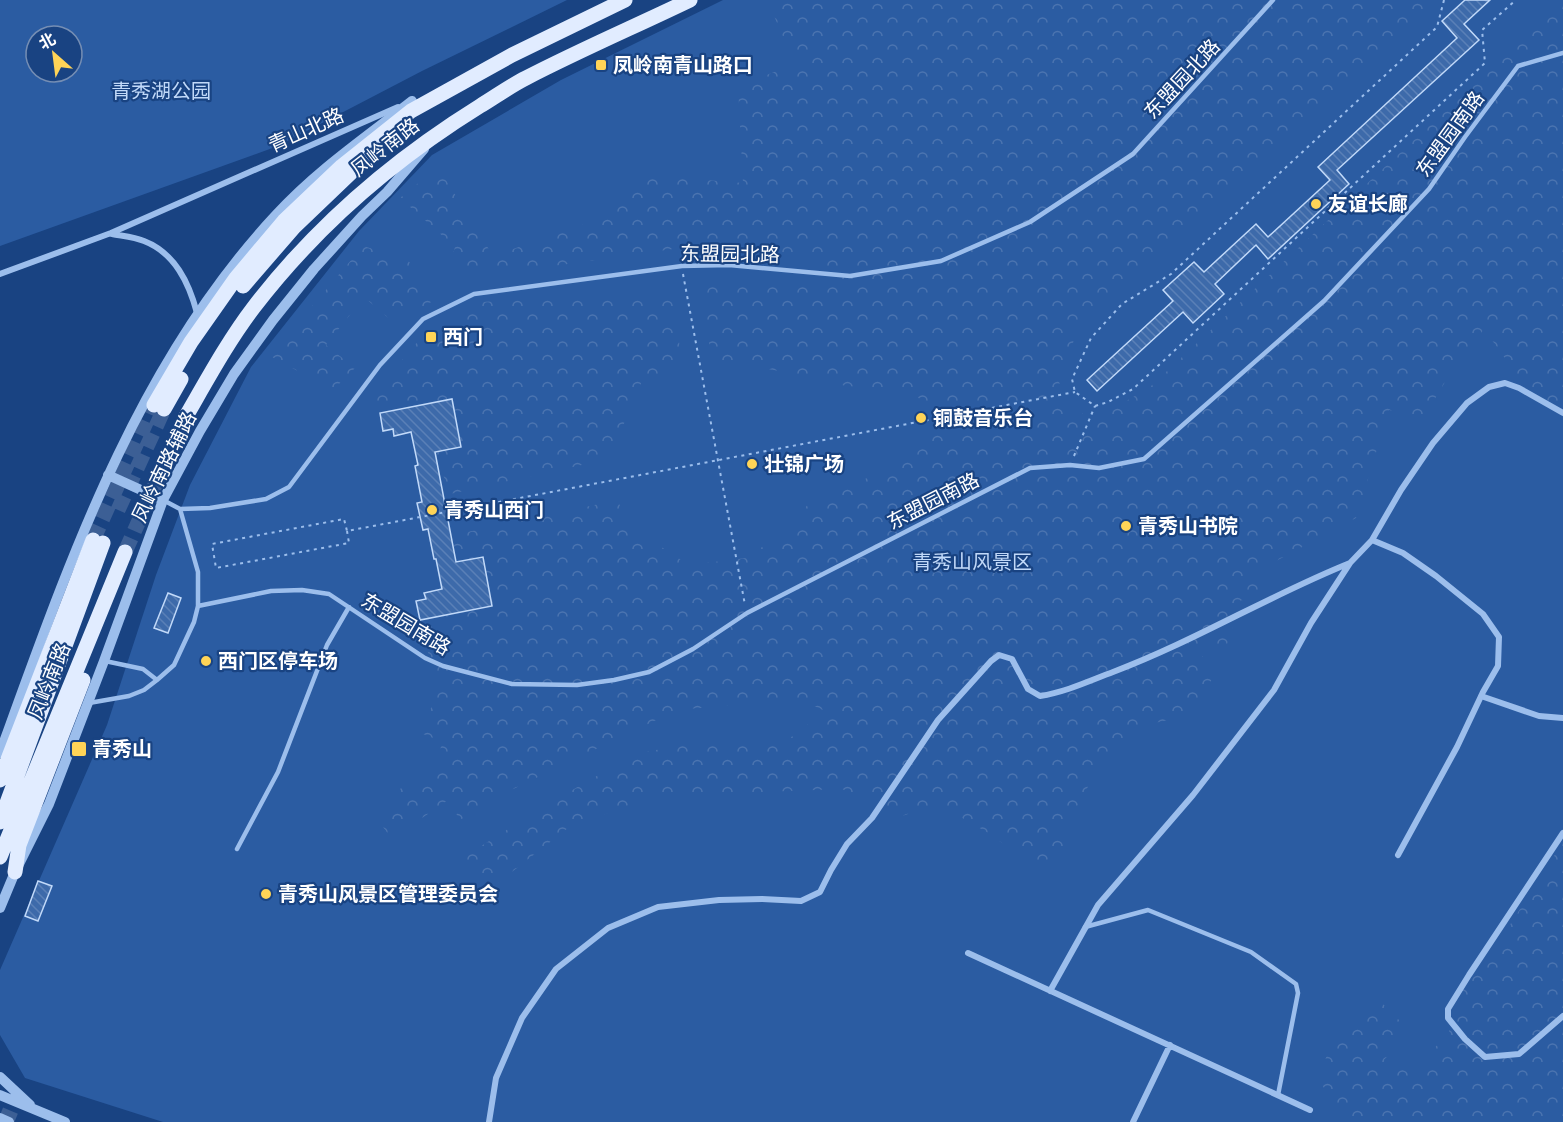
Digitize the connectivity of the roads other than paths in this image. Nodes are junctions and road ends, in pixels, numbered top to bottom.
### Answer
1 (625, 0) edge
2 (690, 0) edge
3 (1273, 0) edge
4 (1563, 53) edge
5 (512, 55) junction
6 (412, 101) junction
7 (440, 131) junction
8 (111, 233) junction
9 (0, 274) edge
10 (197, 314) junction
11 (159, 407) tunnel mouth
12 (1563, 413) edge
13 (185, 418) tunnel mouth
14 (108, 475) junction
15 (163, 500) junction
16 (180, 509) junction
17 (1372, 540) junction
18 (125, 552) tunnel mouth
19 (1350, 563) junction
20 (104, 601) junction
21 (198, 606) junction
22 (349, 607) junction
23 (104, 661) junction
24 (158, 680) junction
25 (1481, 696) junction
26 (88, 703) junction
27 (1563, 718) edge
28 (0, 753) edge
29 (0, 780) edge
30 (4, 823) edge
31 (1563, 833) edge
32 (237, 849) dead end
33 (1398, 855) dead end
34 (0, 857) edge
35 (15, 872) junction
36 (0, 908) edge
37 (1085, 927) junction
38 (968, 953) dead end
39 (1050, 991) junction
40 (1563, 1016) edge
41 (1170, 1046) junction
42 (0, 1077) edge
43 (0, 1095) edge
44 (1278, 1095) junction
45 (34, 1110) junction
46 (1310, 1110) dead end
47 (0, 1118) edge
48 (9, 1122) edge
49 (65, 1122) edge
50 (489, 1122) edge
51 (1133, 1122) edge

1 - 5 main road, 凤岭南路
2 - 7 main road, 凤岭南路
3 - 16 lane, 东盟园北路
4 - 22 lane, 东盟园南路
5 - 6 street, 青山北路
5 - 11 main road, 凤岭南路
6 - 8 street, 青山北路
6 - 10 street
7 - 13 main road, 凤岭南路
7 - 15 street, 凤岭南路辅路
8 - 9 street, 青山北路
8 - 10 street
10 - 14 street
12 - 17 street
14 - 15 street
14 - 28 street
15 - 16 lane
15 - 23 street, 凤岭南路辅路
16 - 21 lane
17 - 19 street
17 - 25 street
18 - 20 main road, 凤岭南路
19 - 37 street
19 - 50 street
20 - 30 main road, 凤岭南路
20 - 35 main road
21 - 22 lane, 东盟园南路
21 - 24 lane
22 - 32 lane
23 - 24 lane
23 - 26 street, 凤岭南路辅路
24 - 26 lane
25 - 27 street
25 - 33 street
26 - 35 street, 凤岭南路辅路
29 - 30 main road, 凤岭南路
30 - 34 main road
31 - 40 street
35 - 36 street, 凤岭南路辅路
37 - 39 street
37 - 44 lane
38 - 39 street
39 - 41 street
41 - 44 street
41 - 51 street
42 - 45 street
43 - 45 street
44 - 46 street
45 - 49 street
47 - 48 street

